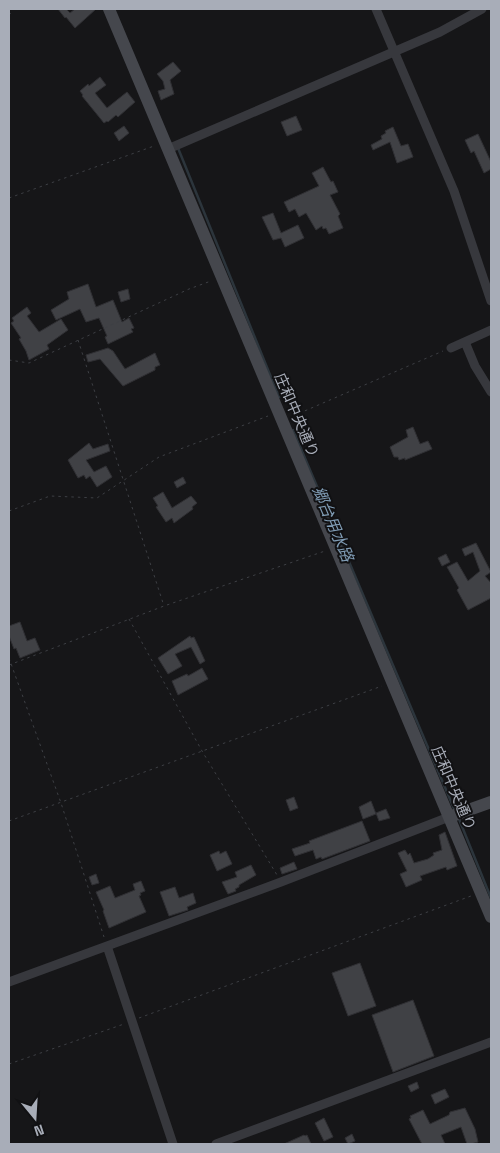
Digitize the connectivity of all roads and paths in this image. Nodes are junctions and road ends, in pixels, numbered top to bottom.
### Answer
1 (14, 9) edge
2 (109, 9) edge
3 (376, 9) edge
4 (482, 9) edge
5 (9, 15) edge
6 (394, 52) junction
7 (166, 146) junction
8 (9, 198) edge
9 (221, 277) junction
10 (491, 301) edge
11 (491, 330) edge
12 (78, 340) junction
13 (465, 342) junction
14 (451, 348) joint
15 (9, 360) edge
16 (491, 392) edge
17 (280, 416) junction
18 (123, 480) junction
19 (9, 511) edge
20 (335, 547) junction
21 (164, 606) junction
22 (129, 619) junction
23 (9, 658) edge
24 (10, 664) edge
25 (392, 682) junction
26 (202, 751) junction
27 (491, 802) edge
28 (61, 803) junction
29 (449, 817) junction
30 (9, 822) edge
31 (281, 882) junction
32 (472, 896) dead end
33 (491, 917) edge
34 (107, 946) junction
35 (9, 982) edge
36 (132, 1021) junction
37 (491, 1042) edge
38 (9, 1064) edge
39 (173, 1144) edge
40 (216, 1144) edge

1 - 5 path
2 - 7 street, 庄和中央通り
3 - 6 street
4 - 6 street
6 - 7 street
6 - 10 street
7 - 8 path
7 - 9 street, 庄和中央通り
9 - 12 path
9 - 17 street, 庄和中央通り
11 - 13 street
12 - 15 path
12 - 18 path
13 - 14 street
13 - 16 street
14 - 17 path
17 - 18 path
17 - 20 street, 庄和中央通り
18 - 19 path
18 - 21 path
20 - 21 path
20 - 25 street, 庄和中央通り
21 - 22 path
22 - 24 path
22 - 26 path
23 - 24 path
24 - 28 path
25 - 26 path
25 - 29 street, 庄和中央通り
26 - 28 path
26 - 31 path
27 - 29 street
28 - 30 path
28 - 34 path
29 - 31 street
29 - 33 street, 庄和中央通り
31 - 34 street
32 - 36 path
34 - 35 street
34 - 36 street
36 - 38 path
36 - 39 street
37 - 40 street

